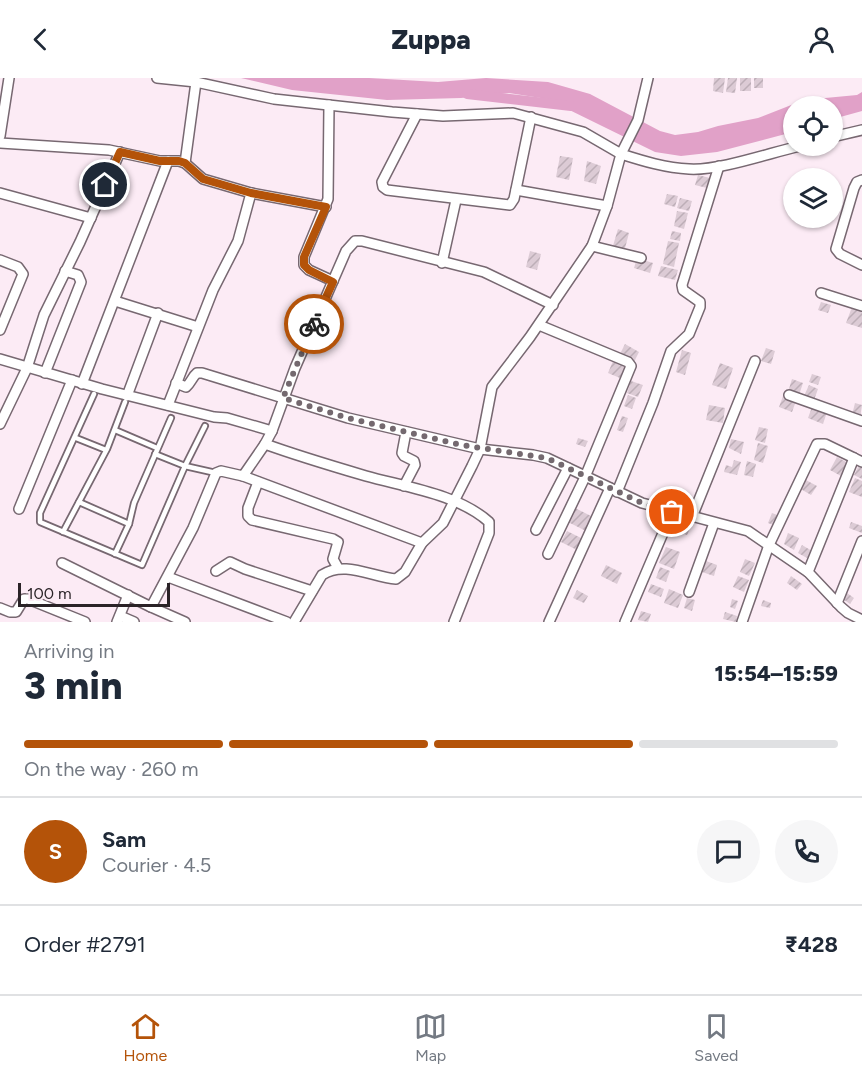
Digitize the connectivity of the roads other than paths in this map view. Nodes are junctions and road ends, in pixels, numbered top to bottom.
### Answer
1 (9, 78) edge
2 (157, 78) edge
3 (648, 78) edge
4 (196, 82) junction
5 (329, 105) junction
6 (417, 114) junction
7 (531, 117) junction
8 (862, 130) edge
9 (843, 134) edge
10 (0, 136) edge
11 (0, 143) edge
12 (783, 150) edge
13 (622, 151) junction
14 (120, 152) junction
15 (168, 161) junction
16 (185, 163) junction
17 (719, 166) junction
18 (862, 180) edge
19 (516, 190) junction
20 (0, 193) edge
21 (251, 193) junction
22 (456, 200) junction
23 (607, 206) junction
24 (326, 207) junction
25 (91, 218) junction
26 (592, 246) junction
27 (641, 258) dead end
28 (0, 260) edge
29 (442, 262) junction
30 (862, 265) edge
31 (65, 271) junction
32 (333, 282) junction
33 (821, 293) dead end
34 (115, 301) junction
35 (553, 305) junction
36 (862, 306) edge
37 (158, 313) junction
38 (539, 325) junction
39 (198, 327) junction
40 (0, 330) edge
41 (0, 359) edge
42 (755, 361) dead end
43 (27, 368) junction
44 (45, 373) junction
45 (72, 380) junction
46 (82, 384) junction
47 (176, 384) junction
48 (94, 394) dead end
49 (789, 395) dead end
50 (283, 398) junction
51 (126, 399) junction
52 (168, 405) junction
53 (171, 418) dead end
54 (862, 421) edge
55 (0, 424) edge
56 (205, 426) dead end
57 (115, 430) junction
58 (272, 431) junction
59 (406, 432) junction
60 (76, 438) junction
61 (265, 444) junction
62 (157, 448) junction
63 (480, 449) junction
64 (106, 450) junction
65 (154, 454) junction
66 (858, 460) edge
67 (185, 466) junction
68 (568, 468) junction
69 (216, 473) junction
70 (243, 476) junction
71 (585, 477) junction
72 (258, 482) junction
73 (404, 486) junction
74 (613, 490) junction
75 (454, 500) junction
76 (79, 502) junction
77 (19, 509) dead end
78 (672, 512) junction
79 (692, 517) junction
80 (714, 522) junction
81 (129, 524) junction
82 (536, 530) dead end
83 (63, 532) junction
84 (862, 542) edge
85 (422, 543) junction
86 (769, 545) junction
87 (115, 554) junction
88 (548, 554) dead end
89 (62, 562) dead end
90 (338, 568) junction
91 (216, 571) dead end
92 (808, 572) junction
93 (168, 577) junction
94 (312, 591) junction
95 (689, 592) dead end
96 (128, 595) junction
97 (837, 603) junction
98 (151, 607) junction
99 (0, 608) edge
100 (119, 619) edge
101 (862, 620) edge
102 (458, 621) edge
103 (85, 622) edge
104 (134, 622) edge
105 (186, 622) edge
106 (287, 622) edge
107 (294, 622) edge
108 (549, 622) edge
109 (625, 622) edge
110 (742, 622) edge

1 - 10 street
2 - 4 street
3 - 13 street
4 - 5 street
4 - 16 street
5 - 6 street
5 - 24 street
6 - 7 street
6 - 22 street
7 - 13 street
7 - 19 street
8 - 9 street
11 - 14 street
12 - 17 street
13 - 17 street
13 - 23 street
14 - 15 street
14 - 25 street
15 - 16 street
15 - 34 street
16 - 21 street
17 - 74 street
18 - 30 street
19 - 22 street
19 - 23 street
20 - 25 street
21 - 24 street
21 - 39 street
22 - 29 street
23 - 26 street
24 - 32 street
25 - 31 street
26 - 27 street
26 - 35 street
28 - 40 street
29 - 32 street
29 - 35 street
31 - 43 street
31 - 44 street
32 - 50 street
33 - 36 street
34 - 37 street
34 - 46 street
35 - 38 street
37 - 39 street
37 - 51 street
38 - 63 street
38 - 71 street
39 - 47 street
41 - 43 street
42 - 79 street
43 - 44 street
43 - 55 street
44 - 45 street
45 - 46 street
45 - 77 street
46 - 51 street
47 - 50 street
47 - 52 street
48 - 60 lane
49 - 54 street
50 - 58 street
50 - 59 street
51 - 52 street
51 - 57 lane
52 - 58 street
53 - 62 lane
56 - 67 lane
57 - 62 lane
57 - 64 lane
58 - 61 street
59 - 63 street
59 - 73 street
60 - 64 lane
60 - 83 lane
61 - 70 street
61 - 73 street
62 - 65 lane
63 - 68 street
63 - 75 street
64 - 76 lane
65 - 67 lane
65 - 81 lane
66 - 86 street
66 - 92 street
67 - 69 lane
67 - 87 lane
68 - 71 street
68 - 82 street
69 - 70 street
69 - 93 street
70 - 72 street
71 - 74 street
71 - 88 street
72 - 85 street
72 - 90 street
73 - 75 street
74 - 78 street
74 - 108 street
75 - 85 street
75 - 102 street
76 - 81 lane
76 - 83 lane
78 - 79 street
78 - 109 street
79 - 80 street
80 - 86 street
80 - 95 street
81 - 87 lane
83 - 87 lane
84 - 97 street
85 - 90 street
86 - 92 street
86 - 110 street
89 - 96 street
90 - 94 street
91 - 94 street
92 - 97 street
93 - 98 street
93 - 106 street
94 - 107 street
96 - 98 street
96 - 100 street
97 - 101 street
98 - 105 street
99 - 103 street
100 - 104 street

